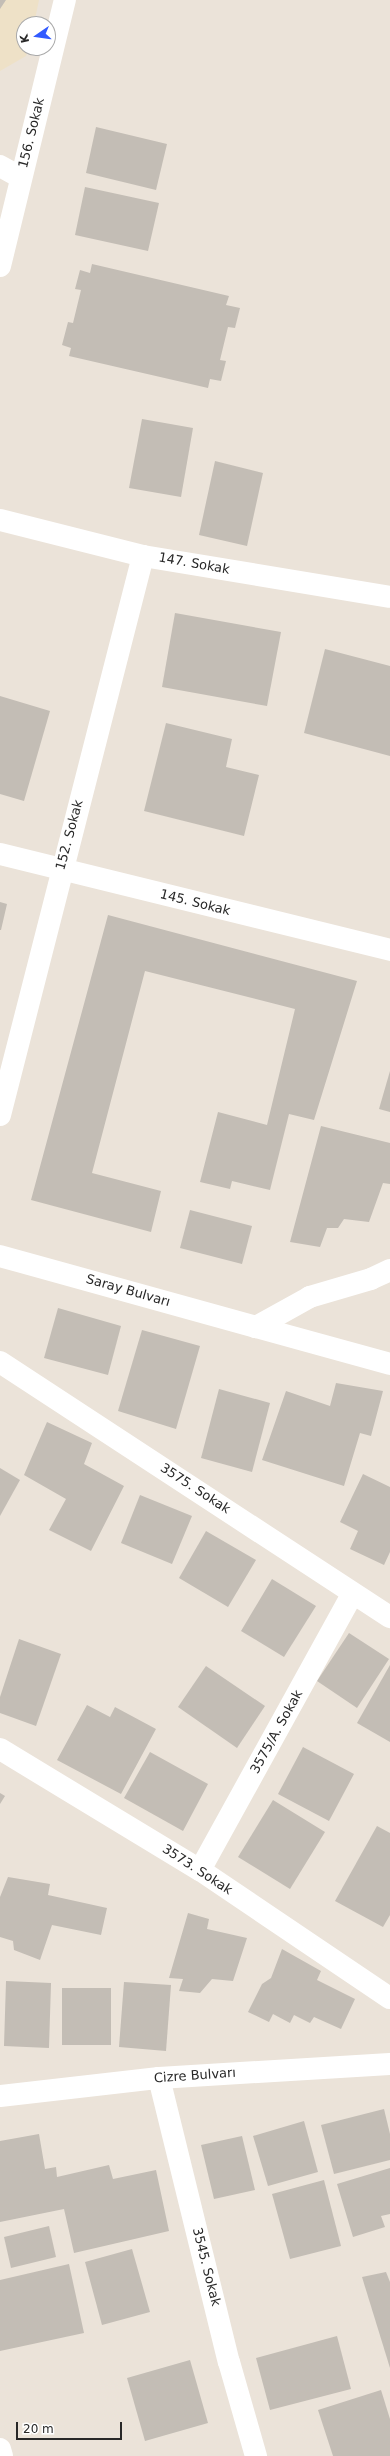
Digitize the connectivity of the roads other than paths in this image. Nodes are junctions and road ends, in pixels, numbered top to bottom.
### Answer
1 (65, 0) edge
2 (0, 166) edge
3 (20, 177) junction
4 (0, 266) edge
5 (0, 520) edge
6 (143, 556) junction
7 (390, 597) edge
8 (0, 854) edge
9 (61, 870) junction
10 (390, 950) edge
11 (0, 1115) edge
12 (0, 1256) edge
13 (390, 1270) edge
14 (256, 1327) junction
15 (0, 1362) edge
16 (390, 1364) edge
17 (353, 1593) junction
18 (390, 1616) edge
19 (0, 1749) edge
20 (200, 1870) junction
21 (390, 1998) edge
22 (390, 2064) edge
23 (159, 2078) junction
24 (0, 2096) edge
25 (0, 2449) edge
26 (2, 2456) edge
27 (256, 2456) edge

1 - 3 street, 156. Sokak
2 - 3 street
3 - 4 street, 156. Sokak
5 - 6 street, 147. Sokak
6 - 7 street, 147. Sokak
6 - 9 street, 152. Sokak
8 - 9 street, 145. Sokak
9 - 10 street, 145. Sokak
9 - 11 street, 152. Sokak
12 - 14 street, Saray Bulvarı
13 - 14 street
14 - 16 street, Saray Bulvarı
15 - 17 street, 3575. Sokak
17 - 18 street, 3575. Sokak
17 - 20 street, 3575/A. Sokak
19 - 20 street, 3573. Sokak
20 - 21 street, 3573. Sokak
22 - 23 street, Cizre Bulvarı
23 - 24 street, Cizre Bulvarı
23 - 27 street, 3545. Sokak
25 - 26 street

